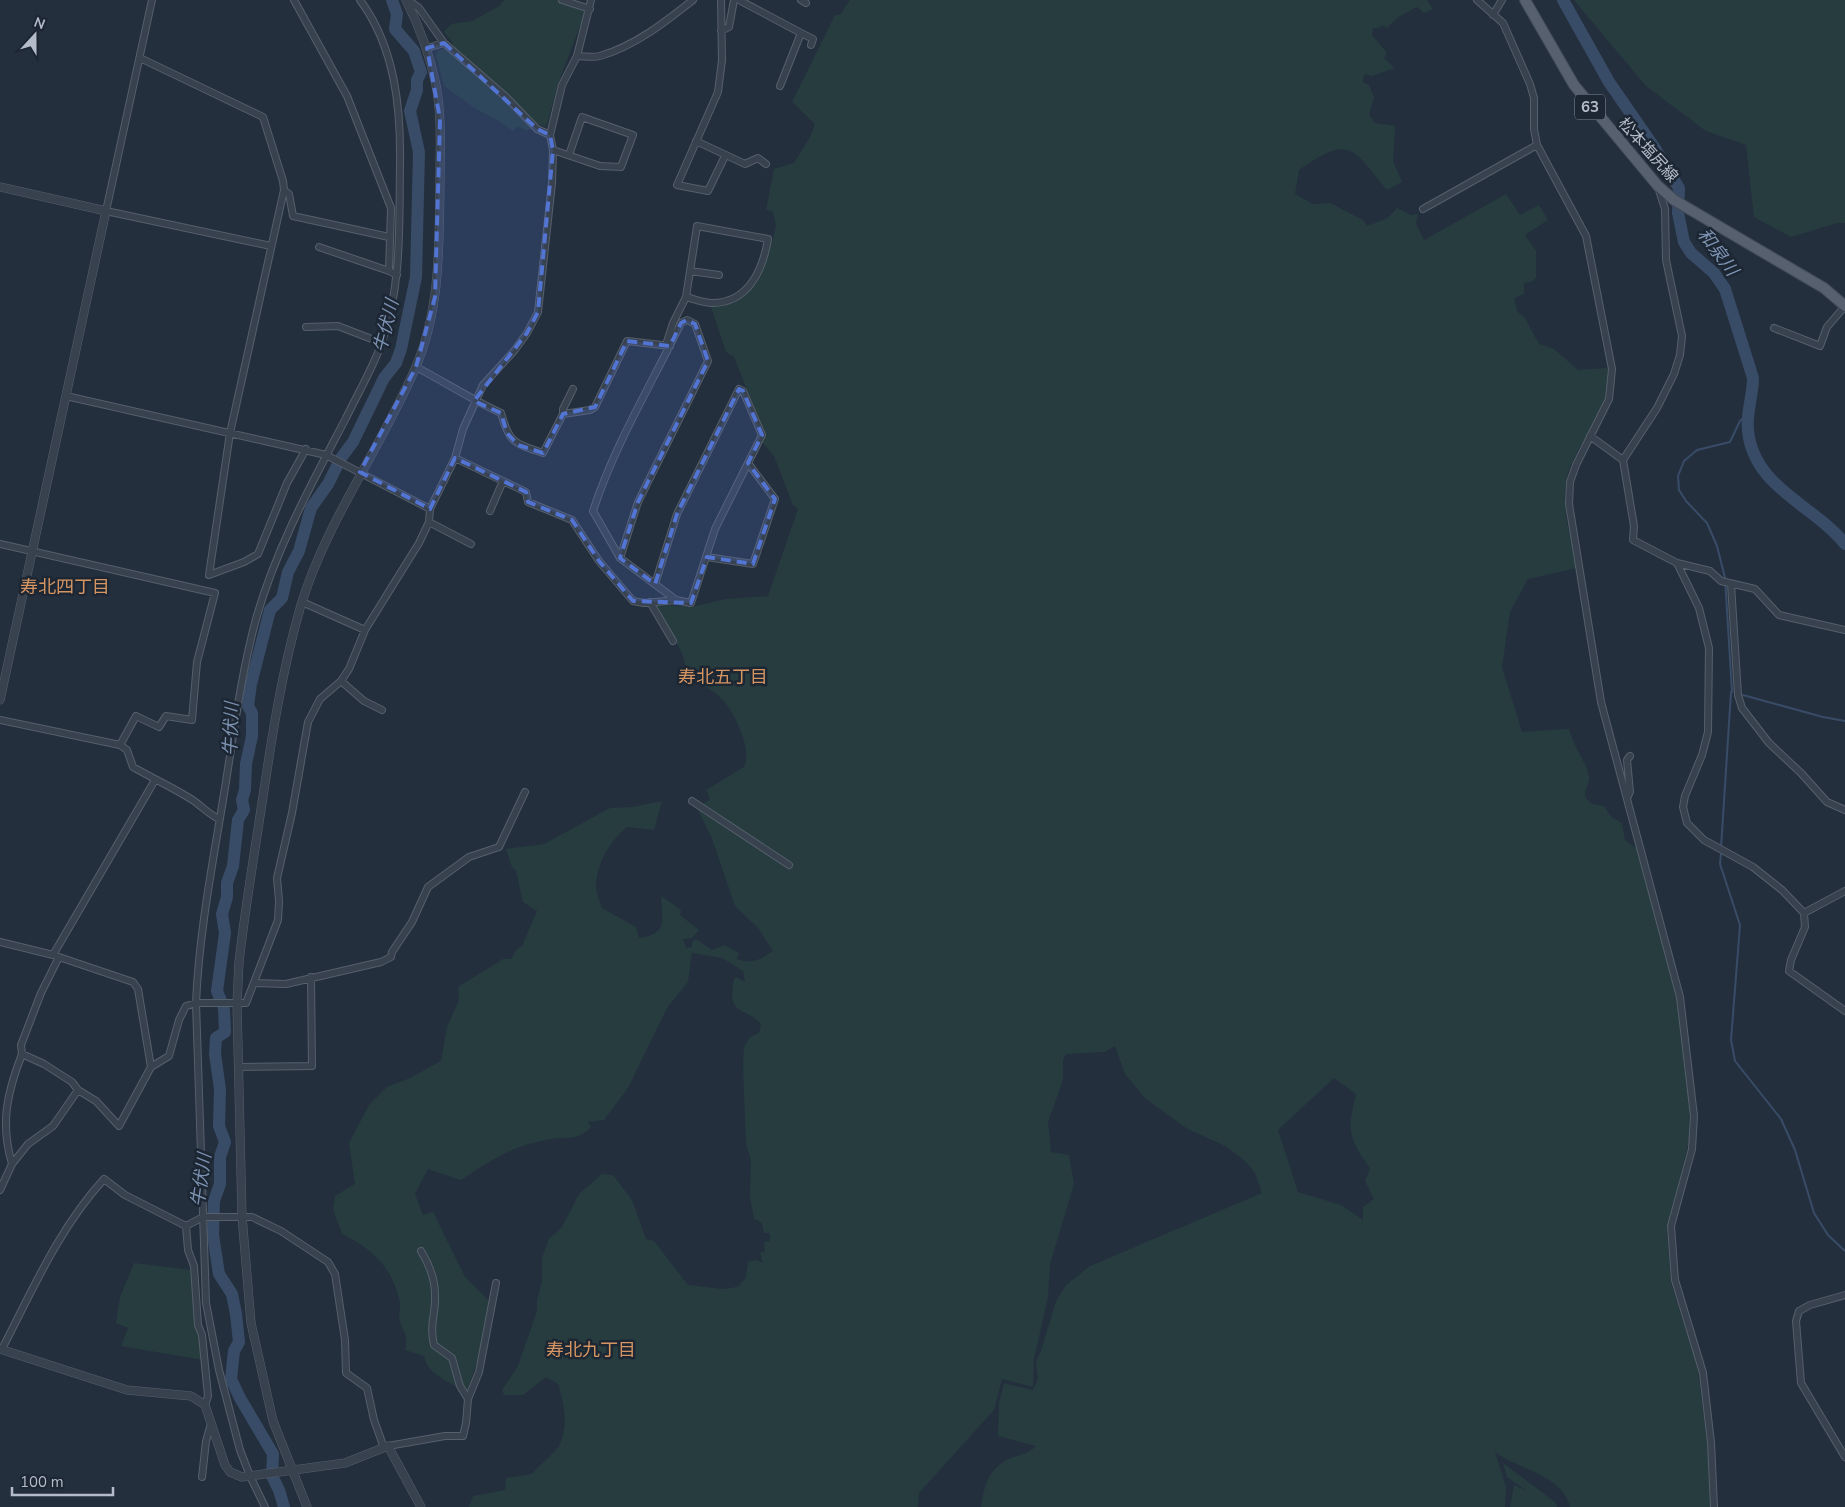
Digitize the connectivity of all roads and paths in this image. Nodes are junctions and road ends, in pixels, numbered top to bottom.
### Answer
1 (152, 0) edge
2 (294, 0) edge
3 (360, 0) edge
4 (407, 0) edge
5 (562, 0) edge
6 (591, 0) edge
7 (693, 0) edge
8 (734, 0) edge
9 (739, 0) edge
10 (1478, 0) edge
11 (1502, 0) edge
12 (1525, 0) edge
13 (722, 2) edge
14 (590, 9) junction
15 (1493, 15) junction
16 (721, 31) junction
17 (801, 33) junction
18 (444, 43) junction
19 (811, 45) dead end
20 (427, 48) junction
21 (576, 56) junction
22 (140, 58) junction
23 (780, 86) dead end
24 (550, 135) junction
25 (696, 141) junction
26 (1537, 145) junction
27 (554, 150) junction
28 (570, 154) junction
29 (725, 156) junction
30 (766, 164) dead end
31 (1658, 186) junction
32 (0, 188) edge
33 (284, 190) junction
34 (1423, 209) dead end
35 (106, 211) junction
36 (389, 237) junction
37 (271, 246) junction
38 (319, 247) dead end
39 (389, 270) junction
40 (690, 270) junction
41 (397, 275) junction
42 (719, 275) dead end
43 (686, 297) junction
44 (1845, 306) edge
45 (1783, 323) dead end
46 (306, 327) dead end
47 (382, 343) junction
48 (668, 346) junction
49 (416, 367) junction
50 (573, 389) dead end
51 (66, 396) junction
52 (474, 401) junction
53 (563, 414) junction
54 (230, 433) junction
55 (1590, 436) junction
56 (306, 449) junction
57 (328, 455) junction
58 (454, 458) junction
59 (1623, 460) junction
60 (748, 463) junction
61 (358, 471) junction
62 (503, 480) junction
63 (430, 509) junction
64 (490, 511) dead end
65 (428, 522) junction
66 (0, 544) edge
67 (471, 544) dead end
68 (32, 551) junction
69 (706, 557) junction
70 (620, 558) junction
71 (1677, 563) junction
72 (654, 584) junction
73 (1731, 584) junction
74 (676, 600) junction
75 (302, 602) junction
76 (650, 602) junction
77 (366, 630) junction
78 (1845, 630) edge
79 (673, 641) dead end
80 (341, 681) junction
81 (1, 691) edge
82 (0, 700) edge
83 (382, 710) dead end
84 (0, 720) edge
85 (120, 745) junction
86 (1630, 756) dead end
87 (155, 780) junction
88 (525, 792) dead end
89 (1627, 799) junction
90 (692, 801) dead end
91 (1845, 810) edge
92 (219, 819) junction
93 (789, 865) dead end
94 (1845, 891) edge
95 (1804, 913) junction
96 (0, 942) edge
97 (56, 956) junction
98 (311, 977) junction
99 (254, 983) junction
100 (198, 1003) junction
101 (234, 1004) junction
102 (1845, 1012) edge
103 (22, 1054) junction
104 (239, 1067) junction
105 (151, 1068) junction
106 (78, 1090) junction
107 (12, 1164) junction
108 (0, 1190) edge
109 (239, 1216) junction
110 (203, 1217) junction
111 (186, 1226) junction
112 (421, 1251) dead end
113 (496, 1283) dead end
114 (1845, 1295) edge
115 (1, 1350) edge
116 (468, 1398) junction
117 (205, 1405) junction
118 (212, 1423) junction
119 (386, 1447) junction
120 (1845, 1457) edge
121 (289, 1471) junction
122 (253, 1476) junction
123 (202, 1477) dead end
124 (265, 1507) edge
125 (307, 1507) edge
126 (421, 1507) edge
127 (1714, 1507) edge

1 - 22 street
2 - 36 street
3 - 41 street
4 - 18 street
4 - 20 street
5 - 14 street
6 - 14 street
7 - 21 street
8 - 16 street
9 - 17 street
10 - 15 street
11 - 15 street
12 - 31 main road, 松本塩尻線 / 63
13 - 16 street
14 - 21 street
15 - 26 street
16 - 25 street
17 - 19 street
17 - 23 street
18 - 20 street
18 - 24 street
20 - 49 street
21 - 24 street
22 - 33 street
22 - 35 street
24 - 27 street
25 - 29 street
25 - 29 street
26 - 34 street
26 - 55 street
27 - 28 street
27 - 52 street
28 - 28 street
29 - 30 street
31 - 44 main road, 松本塩尻線 / 63
31 - 59 street
32 - 35 street
33 - 36 street
33 - 37 street
35 - 37 street
35 - 51 street
36 - 39 street
37 - 54 street
38 - 39 street
39 - 41 street
40 - 42 street
40 - 43 street
40 - 43 street
41 - 47 street
43 - 48 street
44 - 45 street
46 - 47 street
47 - 57 street
48 - 53 street
48 - 70 street
48 - 70 street
49 - 52 street
49 - 61 street
50 - 53 street
51 - 54 street
51 - 68 street
52 - 53 street
52 - 58 street
54 - 56 street
54 - 56 street
55 - 59 street
55 - 89 street
56 - 57 street
57 - 61 street
57 - 92 street
58 - 62 street
58 - 63 street
59 - 71 street
60 - 69 street
60 - 69 street
60 - 72 street
61 - 63 street
61 - 75 street
62 - 64 street
62 - 76 street
63 - 65 street
65 - 67 street
65 - 77 street
66 - 68 street
68 - 81 street
68 - 85 street
69 - 74 street
70 - 72 street
71 - 73 street
71 - 95 street
72 - 74 street
73 - 78 street
73 - 91 street
74 - 76 street
75 - 77 street
75 - 101 street
76 - 79 street
77 - 80 street
80 - 83 street
80 - 99 street
81 - 82 street
84 - 85 street
85 - 87 street
86 - 89 street
87 - 92 street
87 - 97 street
88 - 98 street
89 - 127 street
90 - 93 street
92 - 100 street
94 - 95 street
95 - 102 street
96 - 97 street
97 - 103 street
97 - 105 street
98 - 99 street
98 - 104 street
99 - 101 street
100 - 101 street
100 - 105 street
100 - 110 street
101 - 104 street
103 - 106 street
103 - 107 street
104 - 109 street
105 - 106 street
106 - 107 street
107 - 108 street
109 - 110 street
109 - 119 street
109 - 121 street
110 - 111 street
110 - 122 street
111 - 115 street
111 - 117 street
112 - 116 street
113 - 116 street
114 - 120 street
115 - 117 street
116 - 119 street
117 - 118 street
118 - 122 street
118 - 123 street
119 - 121 street
119 - 126 street
121 - 122 street
121 - 125 street
122 - 124 street

